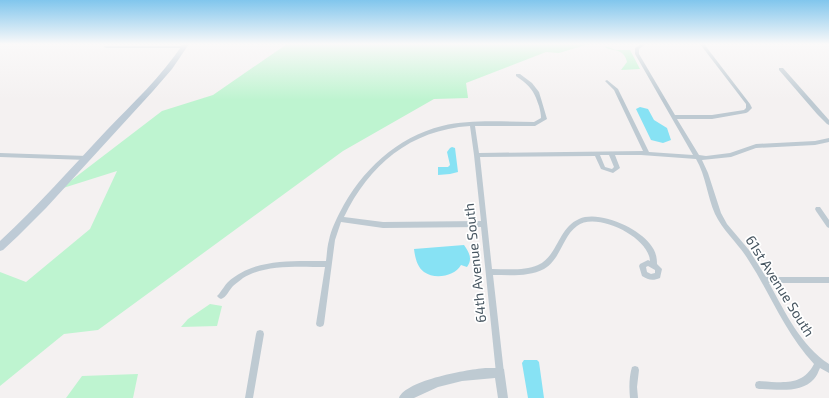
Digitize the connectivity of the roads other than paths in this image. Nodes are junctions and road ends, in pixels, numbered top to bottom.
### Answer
1 (172, 63) edge
2 (643, 63) edge
3 (716, 63) edge
4 (780, 69) dead end
5 (518, 75) dead end
6 (607, 81) dead end
7 (673, 117) junction
8 (829, 123) edge
9 (472, 125) junction
10 (829, 140) edge
11 (611, 153) junction
12 (647, 153) junction
13 (597, 154) junction
14 (0, 155) edge
15 (478, 155) junction
16 (697, 157) junction
17 (87, 158) junction
18 (818, 209) dead end
19 (339, 219) junction
20 (484, 224) junction
21 (829, 225) edge
22 (0, 247) edge
23 (327, 264) junction
24 (654, 265) dead end
25 (490, 272) junction
26 (764, 280) junction
27 (829, 280) edge
28 (221, 296) dead end
29 (320, 324) dead end
30 (260, 334) dead end
31 (819, 362) junction
32 (829, 369) edge
33 (635, 370) dead end
34 (500, 372) junction
35 (759, 385) dead end
36 (249, 398) edge
37 (404, 398) edge
38 (503, 398) edge
39 (634, 398) edge

1 - 17 main road
2 - 7 street, 61st Avenue South
3 - 7 street
4 - 8 street
5 - 9 street
6 - 12 street
7 - 16 street, 61st Avenue South
9 - 15 street, 64th Avenue South
9 - 19 street
10 - 16 street
11 - 12 street
11 - 13 street
11 - 13 street
12 - 16 street
13 - 15 street
14 - 17 street
15 - 20 street, 64th Avenue South
16 - 26 street, 61st Avenue South
17 - 22 main road
18 - 21 street
19 - 20 street
19 - 23 street
20 - 25 street, 64th Avenue South
23 - 28 street
23 - 29 street
24 - 25 street
25 - 34 street, 64th Avenue South
26 - 27 street
26 - 31 street, 61st Avenue South
30 - 36 street
31 - 32 street, 61st Avenue South
31 - 35 street
33 - 39 street
34 - 37 street
34 - 38 street, 64th Avenue South

